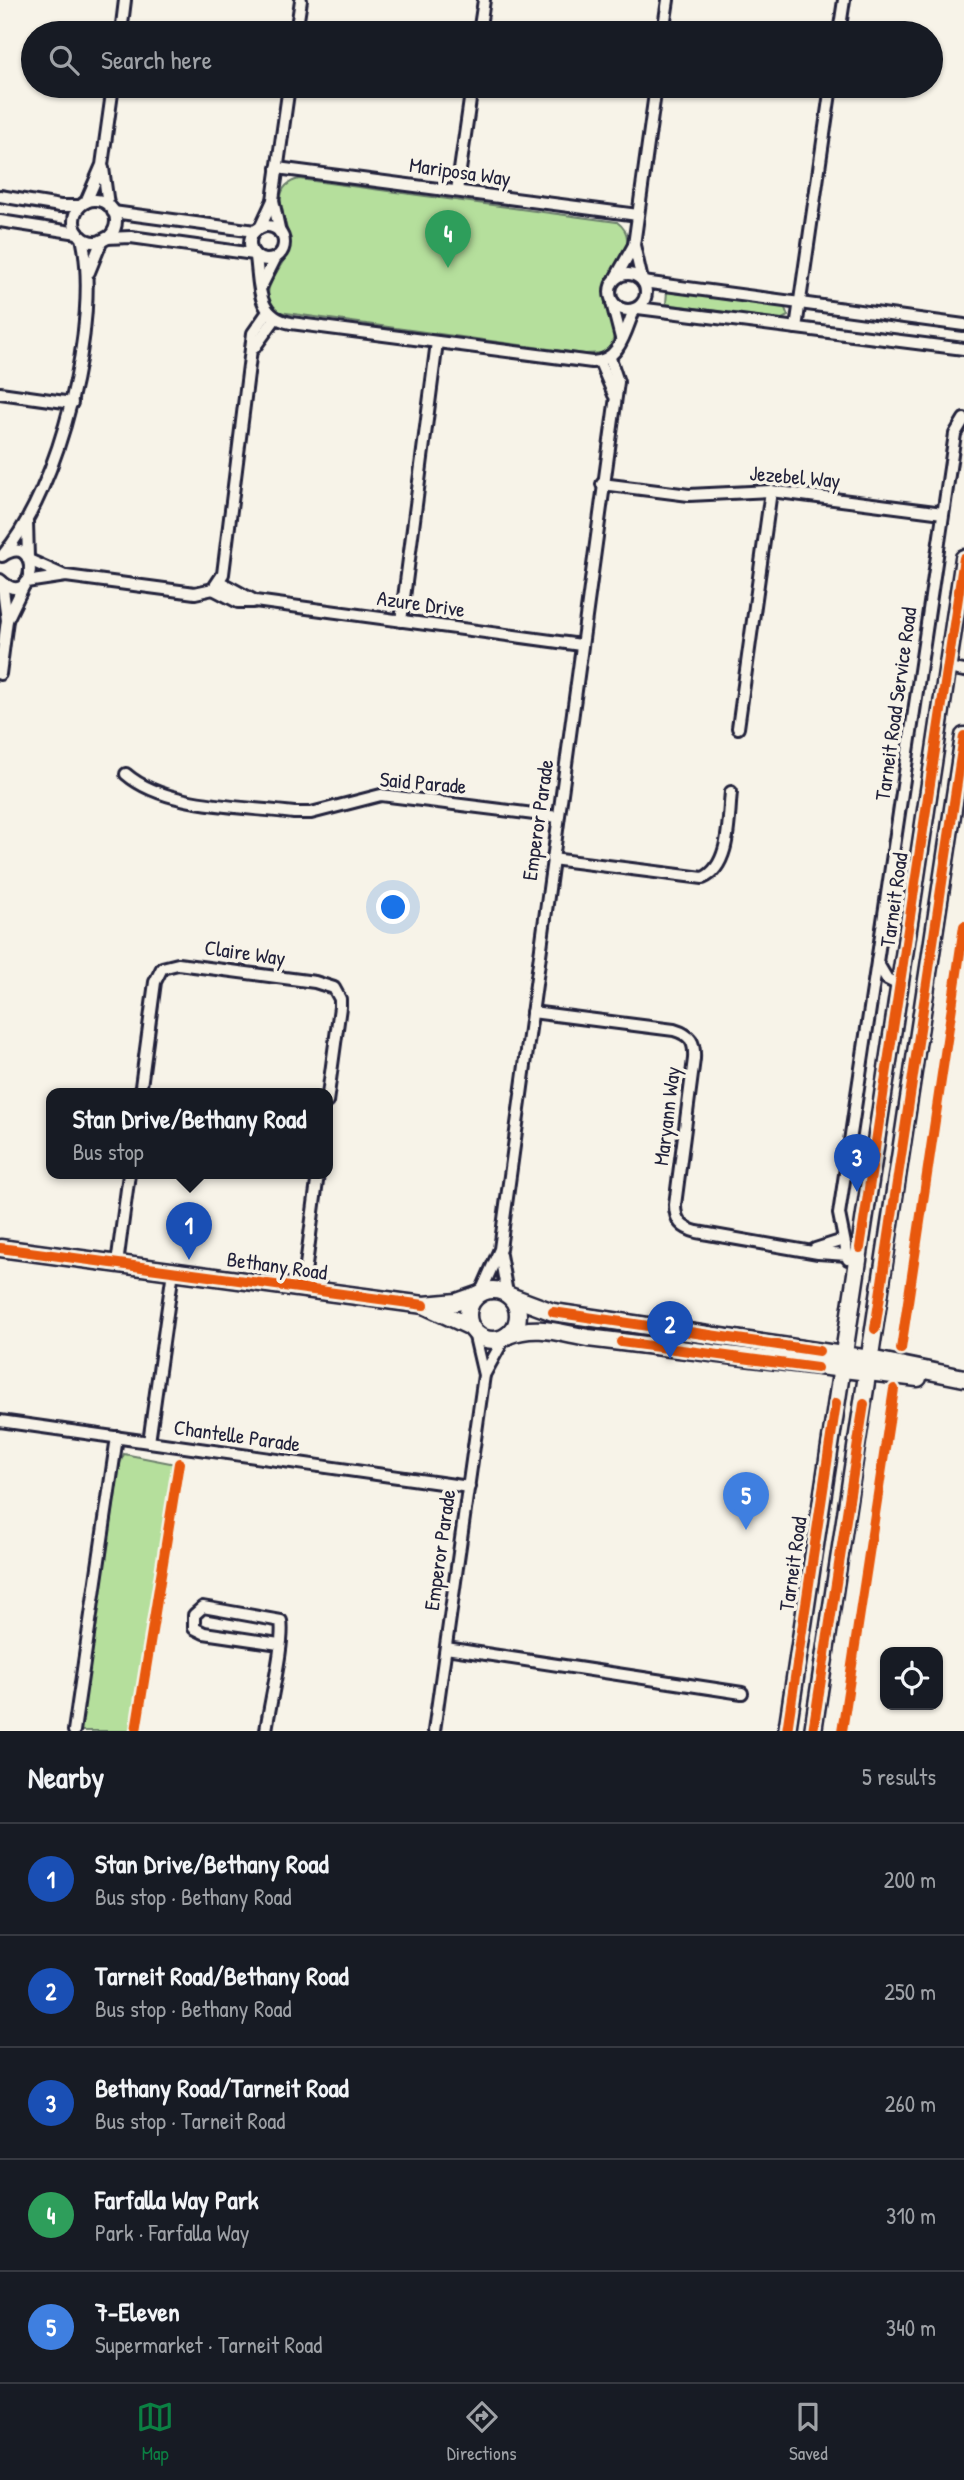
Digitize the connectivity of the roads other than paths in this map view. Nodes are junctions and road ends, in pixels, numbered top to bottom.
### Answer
1 (125, 0) edge
2 (301, 0) edge
3 (484, 0) edge
4 (668, 0) edge
5 (844, 0) edge
6 (122, 21) edge
7 (298, 21) edge
8 (481, 21) edge
9 (665, 21) edge
10 (841, 21) edge
11 (111, 98) edge
12 (287, 98) edge
13 (470, 98) edge
14 (654, 98) edge
15 (829, 98) edge
16 (102, 165) junction
17 (277, 168) junction
18 (457, 191) junction
19 (0, 197) edge
20 (273, 200) junction
21 (83, 204) junction
22 (111, 208) junction
23 (638, 215) junction
24 (0, 221) edge
25 (258, 229) junction
26 (280, 233) junction
27 (80, 235) junction
28 (104, 239) junction
29 (634, 245) junction
30 (255, 256) junction
31 (276, 257) junction
32 (88, 274) junction
33 (616, 278) junction
34 (643, 281) junction
35 (261, 287) junction
36 (611, 302) junction
37 (799, 303) junction
38 (636, 309) junction
39 (271, 316) junction
40 (964, 325) edge
41 (796, 328) junction
42 (621, 341) junction
43 (438, 342) junction
44 (964, 349) edge
45 (605, 360) junction
46 (0, 393) edge
47 (72, 403) junction
48 (964, 419) edge
49 (602, 484) junction
50 (771, 491) junction
51 (943, 513) junction
52 (27, 520) junction
53 (1, 557) edge
54 (964, 558) edge
55 (29, 559) junction
56 (65, 576) junction
57 (0, 580) edge
58 (26, 582) junction
59 (217, 585) junction
60 (7, 620) junction
61 (401, 621) junction
62 (581, 645) junction
63 (956, 669) edge
64 (0, 674) edge
65 (738, 728) dead end
66 (964, 736) edge
67 (127, 774) dead end
68 (731, 792) dead end
69 (953, 811) junction
70 (558, 817) junction
71 (552, 859) junction
72 (877, 962) junction
73 (901, 986) junction
74 (532, 1012) junction
75 (141, 1088) edge
76 (329, 1088) edge
77 (128, 1179) edge
78 (317, 1179) edge
79 (844, 1240) junction
80 (0, 1248) edge
81 (500, 1249) junction
82 (812, 1250) junction
83 (847, 1255) junction
84 (117, 1264) junction
85 (173, 1271) junction
86 (855, 1279) junction
87 (303, 1289) junction
88 (479, 1294) junction
89 (508, 1294) junction
90 (424, 1305) junction
91 (473, 1329) junction
92 (507, 1336) junction
93 (842, 1363) junction
94 (869, 1367) junction
95 (484, 1375) junction
96 (964, 1381) edge
97 (0, 1420) edge
98 (117, 1437) junction
99 (149, 1442) junction
100 (469, 1488) junction
101 (279, 1644) junction
102 (446, 1648) junction
103 (742, 1693) dead end
104 (75, 1731) edge
105 (265, 1731) edge
106 (434, 1731) edge
107 (787, 1731) edge
108 (813, 1731) edge

1 - 6 street
2 - 7 street
3 - 8 street
4 - 9 street
5 - 10 street
11 - 16 street
12 - 17 street
13 - 18 street
14 - 23 street
15 - 37 street
16 - 21 street
16 - 22 street
17 - 18 street, Mariposa Way
17 - 20 street
18 - 23 street, Mariposa Way
19 - 21 street
20 - 25 street
20 - 26 street
21 - 22 street
21 - 27 street
22 - 25 street
22 - 28 street
23 - 29 street
24 - 27 street
25 - 26 street
25 - 30 street
26 - 31 street
27 - 28 street
27 - 32 street
28 - 30 street
28 - 32 street
29 - 33 street
29 - 34 street
30 - 31 street
30 - 35 street
31 - 35 street
32 - 47 street
33 - 34 street
33 - 36 street
34 - 37 street
34 - 38 street
35 - 39 street
36 - 38 street
36 - 42 street
37 - 40 street
37 - 41 street
38 - 41 street
38 - 42 street
39 - 43 street
39 - 59 street
41 - 44 street
42 - 45 street
43 - 45 street
43 - 61 street
45 - 49 street, Emperor Parade
46 - 47 street
47 - 52 street
48 - 51 street, Tarneit Road Service Road
49 - 50 street, Jezebel Way
49 - 62 street, Emperor Parade
50 - 51 street, Jezebel Way
50 - 65 street
51 - 72 street, Tarneit Road Service Road
52 - 53 street
52 - 55 street
53 - 55 street
54 - 63 main road, Tarneit Road
55 - 56 street
55 - 58 street
56 - 58 street
56 - 59 street
57 - 58 street
57 - 60 street
58 - 60 street
59 - 61 street, Azure Drive
60 - 64 street
61 - 62 street, Azure Drive
62 - 70 street, Emperor Parade
63 - 73 main road, Tarneit Road
66 - 69 main road
67 - 70 street, Said Parade
68 - 71 street
69 - 73 main road
69 - 94 main road
70 - 71 street, Emperor Parade
71 - 74 street, Emperor Parade
72 - 73 street
72 - 79 street, Tarneit Road
73 - 86 main road, Tarneit Road
74 - 81 street, Emperor Parade
74 - 82 street, Maryann Way
75 - 76 street, Claire Way
77 - 84 street
78 - 87 street
79 - 82 street, Maryann Way
79 - 83 street, Tarneit Road
80 - 84 main road, Bethany Road
81 - 88 street, Emperor Parade
81 - 89 street, Emperor Parade
82 - 83 street, Maryann Way
83 - 86 street, Tarneit Road
84 - 85 main road, Bethany Road
85 - 87 main road, Bethany Road
85 - 99 street
86 - 93 main road, Tarneit Road
87 - 90 main road, Bethany Road
88 - 89 main road
88 - 90 main road, Bethany Road
88 - 91 main road
89 - 92 main road
89 - 93 main road
90 - 91 main road, Bethany Road
91 - 92 main road
91 - 95 street, Emperor Parade
92 - 93 main road
92 - 95 street, Emperor Parade
93 - 94 main road
93 - 107 main road, Tarneit Road
94 - 96 main road
94 - 108 main road
95 - 100 street, Emperor Parade
97 - 98 street, Chantelle Parade
98 - 99 street, Chantelle Parade
98 - 104 street
99 - 100 street, Chantelle Parade
100 - 102 street, Emperor Parade
101 - 101 street
101 - 105 street
102 - 103 street
102 - 106 street, Emperor Parade

